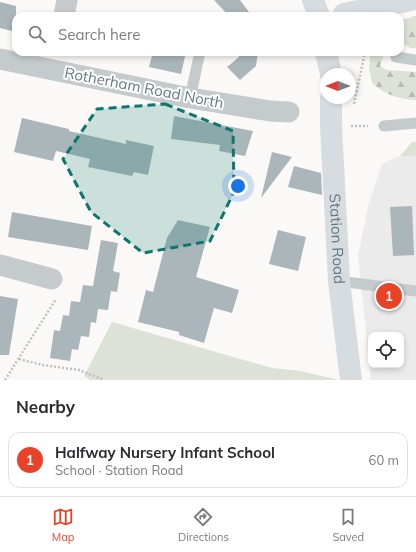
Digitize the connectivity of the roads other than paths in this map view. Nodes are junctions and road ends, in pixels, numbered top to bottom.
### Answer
1 (67, 0) edge
2 (313, 0) edge
3 (411, 0) edge
4 (345, 10) edge
5 (65, 12) edge
6 (318, 12) edge
7 (199, 56) edge
8 (327, 56) edge
9 (335, 56) edge
10 (396, 57) dead end
11 (0, 59) edge
12 (416, 60) edge
13 (54, 61) edge
14 (330, 68) edge
15 (332, 68) edge
16 (190, 98) junction
17 (331, 104) edge
18 (289, 112) dead end
19 (416, 123) edge
20 (384, 126) dead end
21 (0, 266) edge
22 (52, 279) road end
23 (339, 281) junction
24 (416, 291) edge
25 (351, 380) edge

1 - 5 street
2 - 6 main road
3 - 4 main road
7 - 16 lane
8 - 14 main road
9 - 15 main road
10 - 12 lane
11 - 13 street, Rotherham Road North
13 - 16 street, Rotherham Road North
16 - 18 street, Rotherham Road North
17 - 23 main road, Station Road
19 - 20 lane
21 - 22 street
23 - 24 lane
23 - 25 main road, Station Road

